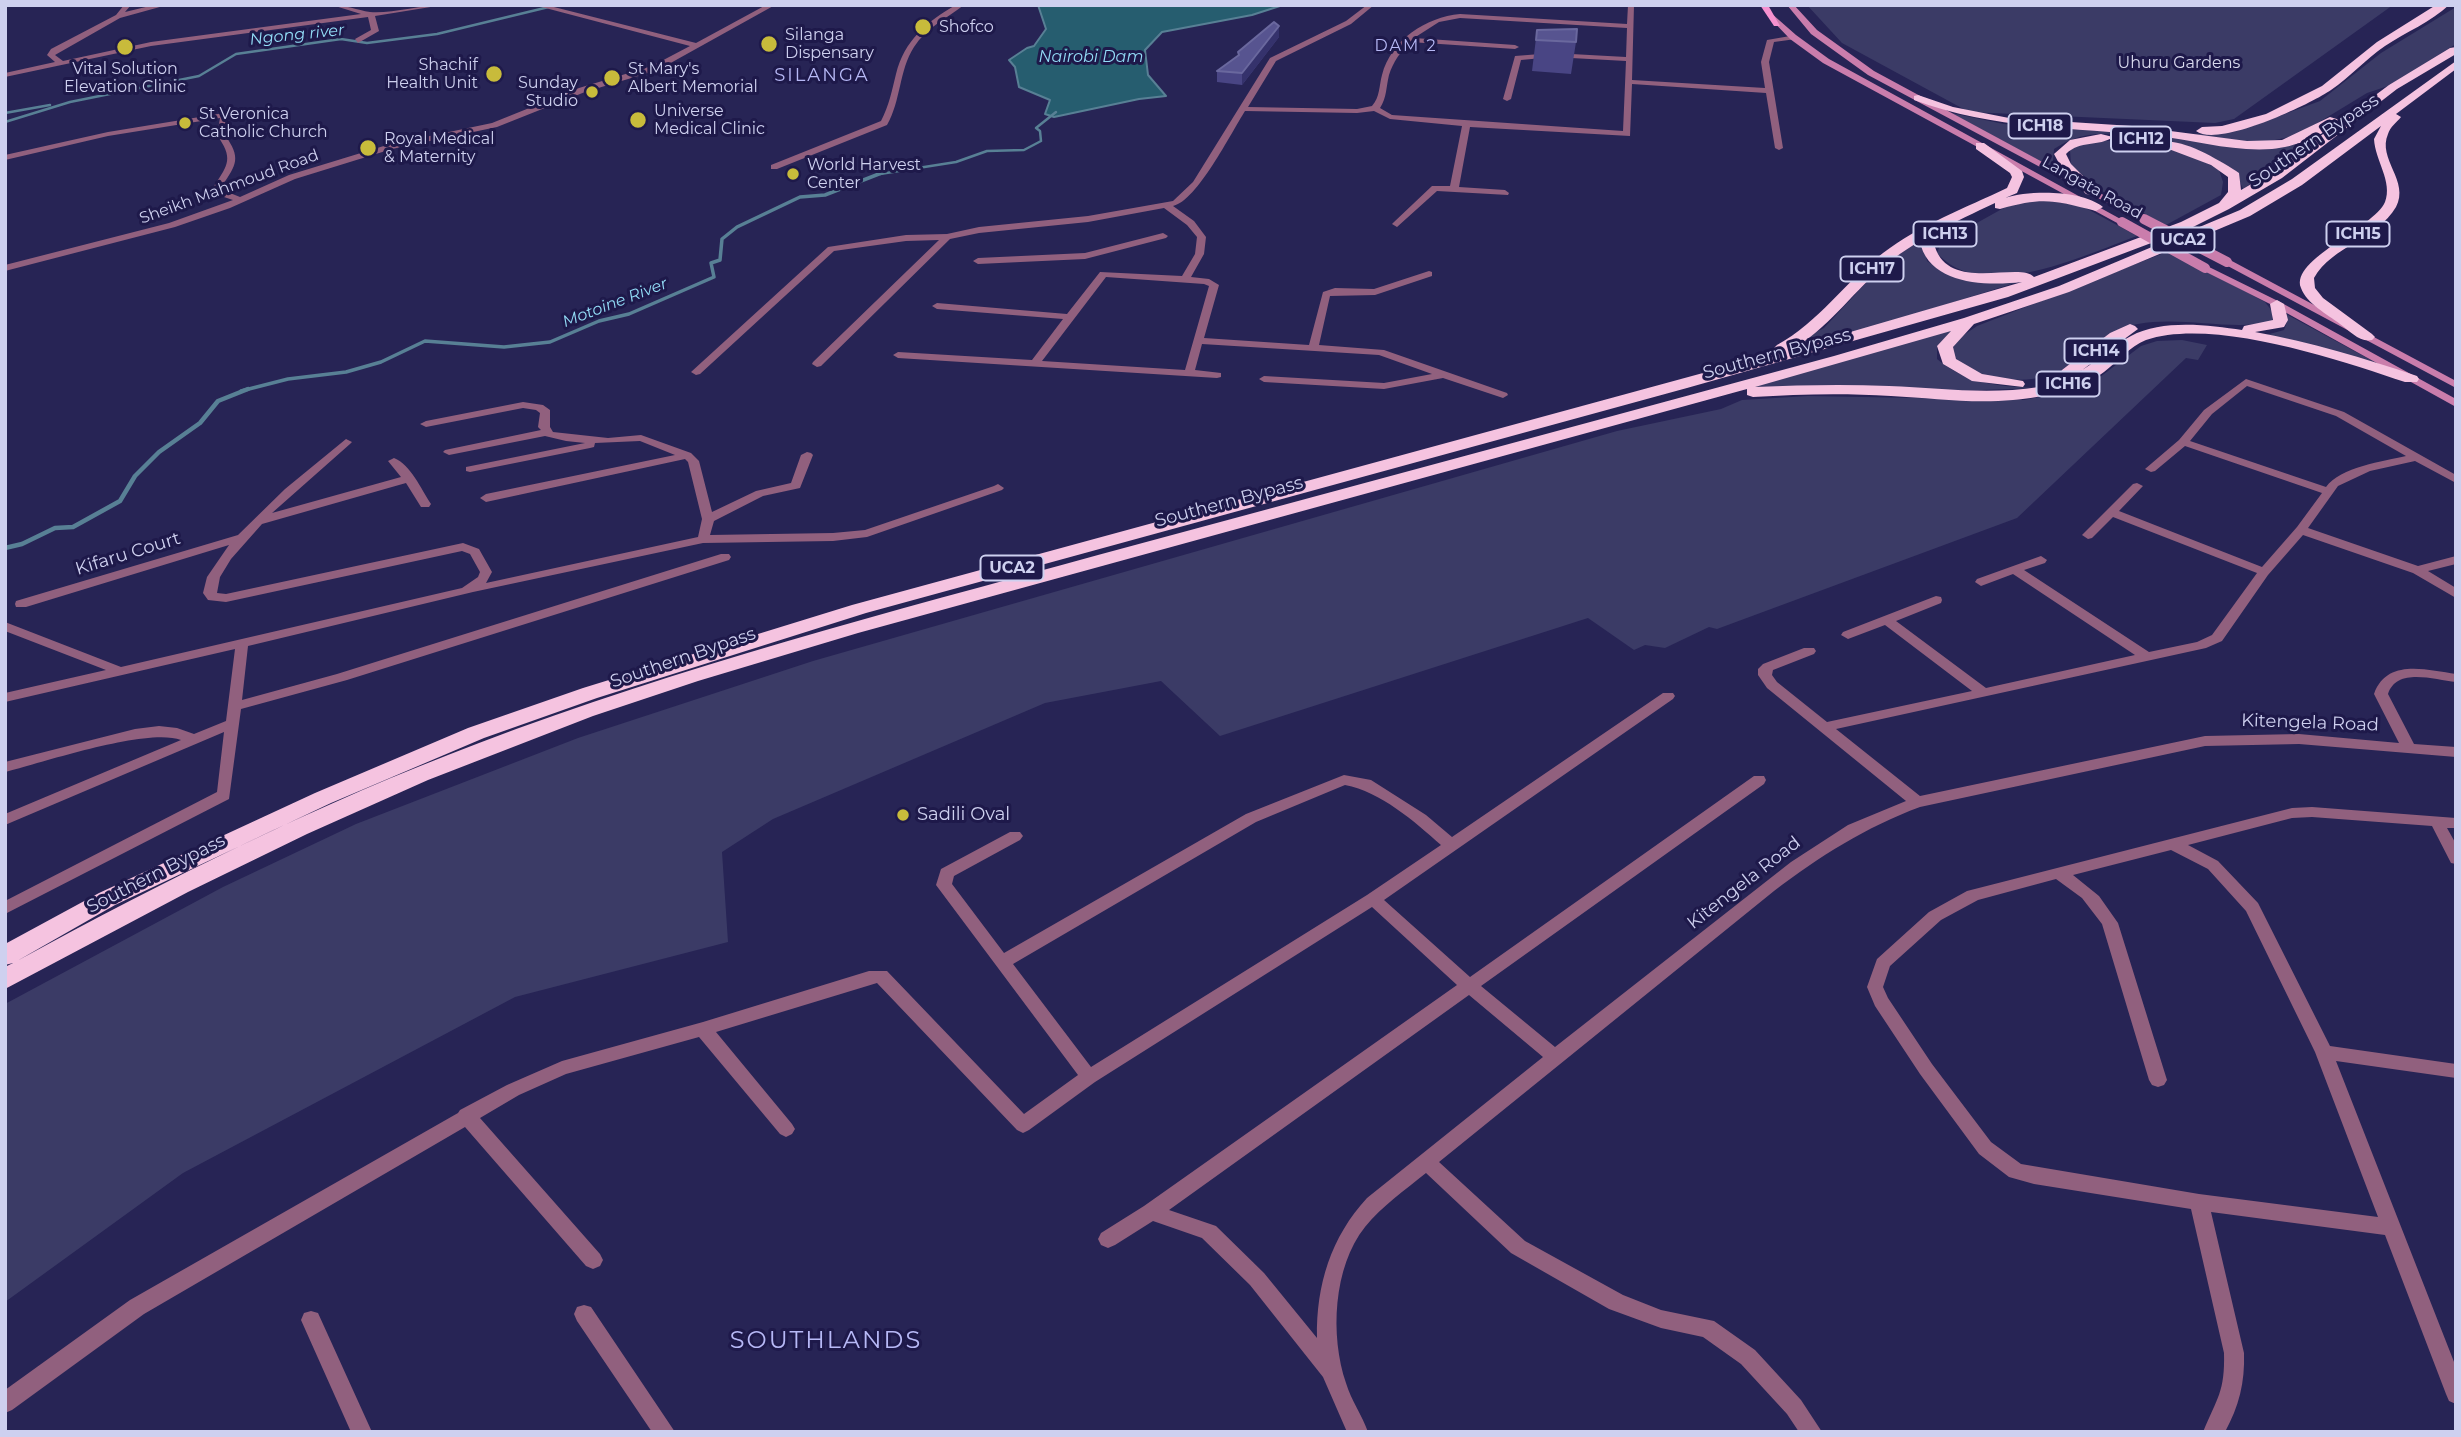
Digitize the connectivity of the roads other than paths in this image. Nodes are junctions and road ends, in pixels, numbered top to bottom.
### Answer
1 (128, 5) edge
2 (164, 5) edge
3 (334, 5) edge
4 (440, 5) edge
5 (537, 5) edge
6 (772, 5) edge
7 (961, 5) edge
8 (1371, 5) edge
9 (1631, 5) edge
10 (1763, 5) edge
11 (1790, 5) edge
12 (2444, 5) edge
13 (371, 14) junction
14 (118, 16) junction
15 (1777, 24) joint
16 (1628, 26) junction
17 (1793, 37) junction
18 (359, 40) dead end
19 (1411, 40) junction
20 (698, 46) junction
21 (1515, 47) dead end
22 (2456, 49) edge
23 (1629, 59) junction
24 (60, 62) junction
25 (2456, 64) edge
26 (5, 75) edge
27 (1629, 82) junction
28 (2393, 87) junction
29 (1769, 91) junction
30 (1919, 98) junction
31 (1507, 99) dead end
32 (2405, 104) junction
33 (1375, 108) junction
34 (1242, 109) junction
35 (1465, 124) junction
36 (2146, 131) junction
37 (2165, 133) junction
38 (2119, 138) junction
39 (1980, 146) junction
40 (1779, 148) dead end
41 (5, 158) edge
42 (774, 167) dead end
43 (1454, 189) junction
44 (2091, 191) junction
45 (1505, 193) dead end
46 (240, 200) junction
47 (2224, 205) junction
48 (1168, 207) junction
49 (2096, 207) junction
50 (1397, 224) dead end
51 (1163, 236) dead end
52 (947, 237) junction
53 (978, 261) dead end
54 (1094, 265) junction
55 (5, 268) edge
56 (2054, 273) junction
57 (1429, 274) dead end
58 (1185, 279) junction
59 (2277, 304) junction
60 (937, 306) dead end
61 (1069, 317) junction
62 (1969, 321) junction
63 (2367, 337) junction
64 (1199, 341) junction
65 (1314, 346) junction
66 (898, 355) dead end
67 (817, 364) dead end
68 (1034, 364) junction
69 (696, 372) dead end
70 (1189, 373) junction
71 (1446, 374) junction
72 (1217, 375) dead end
73 (1264, 379) dead end
74 (2411, 379) junction
75 (1681, 385) junction
76 (2456, 385) edge
77 (1503, 395) dead end
78 (1706, 395) junction
79 (2456, 404) edge
80 (426, 424) dead end
81 (547, 432) junction
82 (608, 441) junction
83 (346, 442) dead end
84 (2183, 442) junction
85 (449, 452) dead end
86 (807, 454) dead end
87 (687, 455) junction
88 (2415, 458) junction
89 (394, 461) dead end
90 (470, 469) dead end
91 (2151, 469) dead end
92 (410, 478) junction
93 (2456, 480) edge
94 (2137, 486) dead end
95 (998, 488) dead end
96 (2327, 491) junction
97 (486, 498) dead end
98 (425, 504) dead end
99 (2111, 512) junction
100 (708, 519) junction
101 (258, 522) junction
102 (2301, 530) junction
103 (2088, 535) dead end
104 (245, 536) junction
105 (702, 539) junction
106 (725, 557) dead end
107 (2041, 560) dead end
108 (2456, 560) edge
109 (2015, 570) junction
110 (2417, 570) junction
111 (2264, 572) junction
112 (1981, 582) dead end
113 (466, 591) junction
114 (2456, 594) edge
115 (1936, 600) dead end
116 (21, 604) dead end
117 (1887, 620) junction
118 (9, 630) edge
119 (1848, 635) dead end
120 (242, 643) junction
121 (1809, 651) dead end
122 (2148, 658) junction
123 (120, 671) junction
124 (2456, 678) edge
125 (1983, 693) junction
126 (1668, 696) dead end
127 (5, 698) edge
128 (233, 707) junction
129 (232, 724) junction
130 (1825, 727) junction
131 (193, 739) junction
132 (2408, 746) junction
133 (2456, 752) edge
134 (5, 767) edge
135 (1759, 780) dead end
136 (1917, 802) junction
137 (5, 820) edge
138 (2437, 822) junction
139 (2456, 823) edge
140 (1015, 836) dead end
141 (2173, 844) junction
142 (1451, 845) junction
143 (2456, 859) edge
144 (2058, 873) junction
145 (1373, 899) junction
146 (5, 908) edge
147 (5, 956) edge
148 (1002, 962) junction
149 (5, 979) edge
150 (1470, 987) junction
151 (703, 1029) junction
152 (2324, 1052) junction
153 (1554, 1056) junction
154 (2456, 1072) edge
155 (1089, 1077) junction
156 (2158, 1080) dead end
157 (466, 1115) junction
158 (786, 1129) dead end
159 (1426, 1163) junction
160 (2199, 1202) junction
161 (1151, 1212) junction
162 (2391, 1227) junction
163 (1108, 1239) dead end
164 (593, 1260) dead end
165 (584, 1314) dead end
166 (311, 1320) dead end
167 (1332, 1372) junction
168 (2456, 1394) edge
169 (5, 1403) edge
170 (362, 1432) edge
171 (665, 1432) edge
172 (1358, 1432) edge
173 (1812, 1432) edge
174 (2213, 1432) edge

1 - 14 street
2 - 14 street
3 - 13 street
4 - 13 street
5 - 20 street
6 - 20 street, Sheikh Mahmoud Road
7 - 42 street
8 - 34 street
9 - 16 street
10 - 15 main road
11 - 30 main road, Langata Road
12 - 37 highway
13 - 18 street
13 - 24 street
14 - 24 street
15 - 17 main road, Langata Road
16 - 19 street
16 - 23 street
17 - 29 street
17 - 39 main road, Langata Road
19 - 21 street
19 - 33 street
20 - 46 street, Sheikh Mahmoud Road
22 - 28 highway, Southern Bypass / UCA2
23 - 27 street
23 - 31 street
24 - 26 street
25 - 32 highway, Southern Bypass / UCA2
27 - 29 street
27 - 35 street
28 - 37 highway, ICH18
28 - 47 highway, Southern Bypass / UCA2
29 - 40 street
30 - 36 highway, ICH18
30 - 44 main road, Langata Road
32 - 62 highway, Southern Bypass / UCA2
32 - 63 highway, ICH15
33 - 34 street
33 - 35 street
34 - 48 street
35 - 43 street
36 - 37 highway, ICH18
36 - 38 highway
38 - 44 highway, ICH12
38 - 47 highway, ICH12
39 - 49 main road, Langata Road
39 - 75 highway, ICH17
41 - 46 street
43 - 45 street
43 - 50 street
44 - 63 main road, Langata Road, bridge
46 - 55 street, Sheikh Mahmoud Road
47 - 56 highway, Southern Bypass / UCA2
48 - 52 street
48 - 58 street
49 - 56 highway, ICH13
49 - 59 main road, Langata Road, bridge
51 - 54 street
52 - 67 street
52 - 69 street
53 - 54 street
54 - 58 street
54 - 61 street
56 - 75 highway, Southern Bypass / UCA2
57 - 65 street
58 - 64 street
59 - 62 highway, ICH14
59 - 74 main road, Langata Road
60 - 61 street
61 - 68 street
62 - 78 highway, Southern Bypass / UCA2
63 - 76 main road, Langata Road
64 - 65 street
64 - 70 street
65 - 71 street
66 - 68 street
68 - 70 street
70 - 72 street
71 - 73 street
71 - 77 street
74 - 78 highway, ICH16
74 - 79 main road, Langata Road
75 - 147 highway, Southern Bypass / UCA2
78 - 149 highway, Southern Bypass / UCA2
80 - 81 street
81 - 82 street
81 - 85 street
82 - 87 street
82 - 90 street
83 - 101 street
84 - 88 street
84 - 91 street
84 - 96 street
86 - 100 street
87 - 97 street
87 - 100 street
88 - 93 street
88 - 96 street
89 - 92 street
92 - 98 street
92 - 101 street
94 - 99 street
95 - 105 street
96 - 102 street
99 - 103 street
99 - 111 street
100 - 105 street
101 - 104 street
102 - 110 street
102 - 111 street
104 - 113 street
104 - 116 street, Kifaru Court
105 - 113 street
106 - 128 street
107 - 109 street
108 - 110 street
109 - 112 street
109 - 122 street
110 - 114 street
111 - 122 street
113 - 120 street
115 - 117 street
117 - 119 street
117 - 125 street
118 - 123 street
120 - 123 street
120 - 128 street
121 - 130 street
122 - 125 street
123 - 127 street
124 - 132 street
125 - 130 street
126 - 142 street
128 - 129 street
129 - 131 street
129 - 146 street
130 - 136 street
131 - 134 street
131 - 137 street
132 - 133 street, Kitengela Road
132 - 136 street, Kitengela Road
135 - 150 street
136 - 153 street, Kitengela Road
138 - 139 street
138 - 141 street
138 - 143 street
140 - 148 street
141 - 144 street
141 - 152 street
142 - 145 street
142 - 148 street
144 - 156 street
144 - 160 street
145 - 150 street
145 - 155 street
148 - 155 street
150 - 153 street
150 - 161 street
151 - 155 street
151 - 157 street
151 - 158 street
152 - 154 street
152 - 162 street
153 - 159 street, Kitengela Road
157 - 164 street
157 - 169 street
159 - 167 street, Kitengela Road
159 - 173 street
160 - 162 street
160 - 174 street
161 - 163 street
161 - 167 street
162 - 168 street
165 - 171 street
166 - 170 street
167 - 172 street, Kitengela Road

